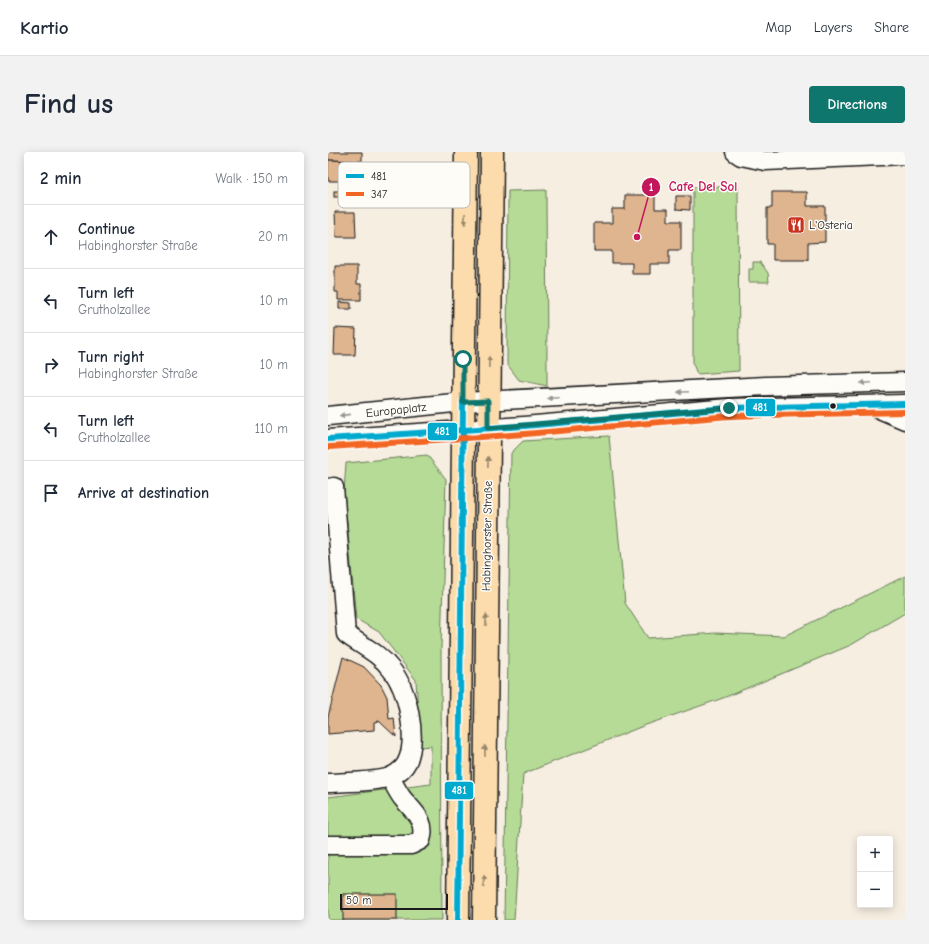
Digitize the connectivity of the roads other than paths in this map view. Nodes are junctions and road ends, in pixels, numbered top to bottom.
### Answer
1 (466, 152) edge
2 (492, 152) edge
3 (735, 152) edge
4 (905, 155) edge
5 (466, 162) edge
6 (465, 208) edge
7 (905, 382) edge
8 (488, 401) junction
9 (463, 402) junction
10 (905, 404) edge
11 (871, 406) junction
12 (328, 416) edge
13 (905, 420) edge
14 (488, 428) junction
15 (463, 430) junction
16 (328, 440) edge
17 (331, 488) edge
18 (390, 777) junction
19 (328, 783) edge
20 (328, 846) edge
21 (458, 920) edge
22 (484, 920) edge

1 -> 5 main road, Habinghorster Straße
8 -> 2 main road, Habinghorster Straße
3 - 4 street
6 -> 9 main road, Habinghorster Straße
7 -> 8 street, Europaplatz
8 - 9 street, Europaplatz
8 - 14 main road, Habinghorster Straße
9 -> 12 street, Europaplatz
9 - 15 main road, Habinghorster Straße
10 - 11 street, Europaplatz
11 - 13 street
11 - 14 street, Europaplatz
14 - 15 street, Europaplatz
22 -> 14 main road, Habinghorster Straße
15 - 16 street, Europaplatz
15 - 21 main road, Habinghorster Straße
17 - 18 street
18 - 19 street
18 - 20 street

